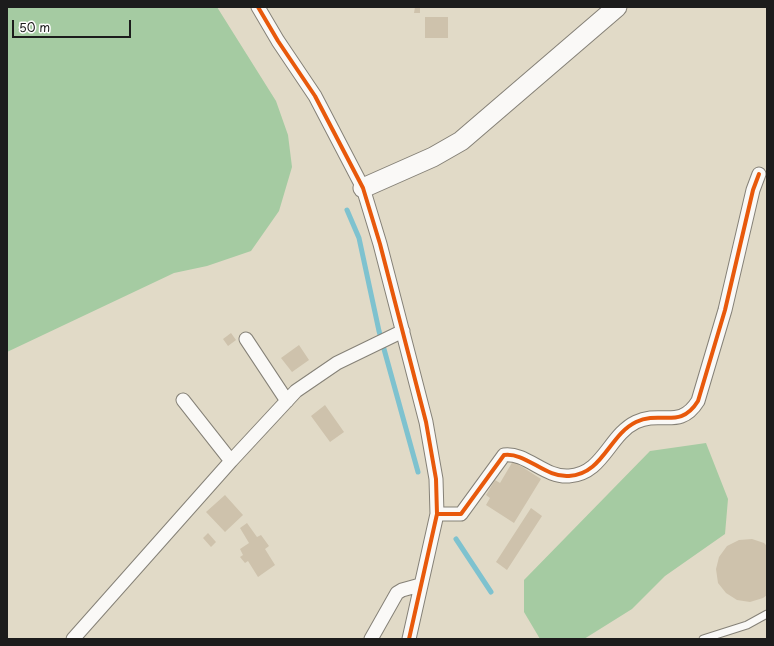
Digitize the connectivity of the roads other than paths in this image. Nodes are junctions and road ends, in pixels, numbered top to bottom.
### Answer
1 (258, 7) edge
2 (617, 7) edge
3 (759, 174) dead end
4 (363, 188) junction
5 (403, 330) junction
6 (246, 339) dead end
7 (183, 400) dead end
8 (287, 400) junction
9 (231, 461) junction
10 (437, 514) junction
11 (420, 585) junction
12 (767, 614) edge
13 (73, 639) edge
14 (370, 639) edge
15 (409, 639) edge
16 (703, 639) edge

1 - 4 street
2 - 4 street
3 - 10 street
4 - 5 street
5 - 8 street
5 - 10 street
6 - 8 street
7 - 9 street
8 - 9 street
9 - 13 street
10 - 11 street
11 - 14 street
11 - 15 street
12 - 16 lane

